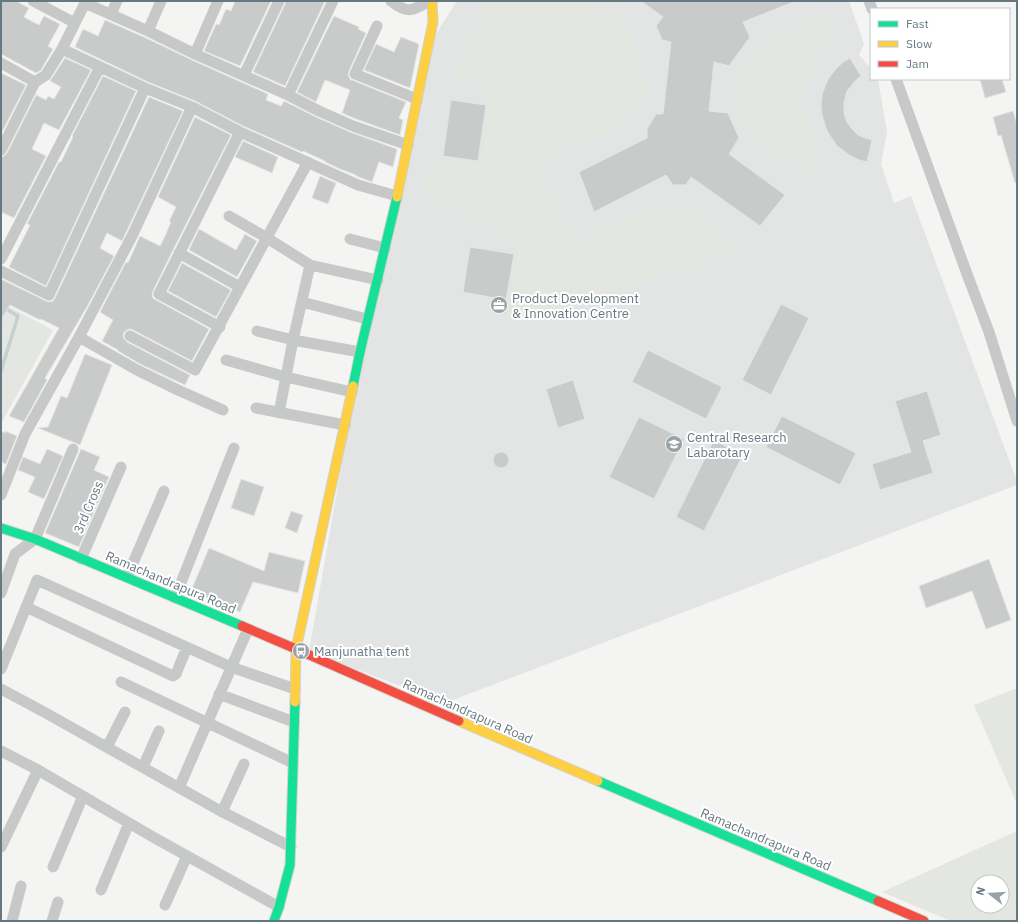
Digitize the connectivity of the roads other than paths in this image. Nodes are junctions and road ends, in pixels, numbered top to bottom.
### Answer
1 (33, 1) edge
2 (117, 1) edge
3 (162, 1) edge
4 (218, 1) edge
5 (280, 1) edge
6 (333, 1) edge
7 (391, 1) edge
8 (431, 1) edge
9 (111, 14) junction
10 (75, 22) junction
11 (377, 26) dead end
12 (148, 31) junction
13 (62, 49) junction
14 (195, 54) junction
15 (1, 63) edge
16 (100, 67) junction
17 (244, 75) junction
18 (896, 80) edge
19 (34, 82) junction
20 (145, 88) junction
21 (288, 95) junction
22 (417, 99) junction
23 (192, 108) junction
24 (240, 132) junction
25 (408, 145) junction
26 (1, 150) edge
27 (308, 162) junction
28 (397, 196) junction
29 (229, 216) dead end
30 (267, 238) junction
31 (350, 239) dead end
32 (385, 248) junction
33 (179, 253) junction
34 (1, 259) edge
35 (310, 265) junction
36 (1, 271) edge
37 (378, 280) junction
38 (240, 287) junction
39 (302, 302) junction
40 (367, 319) junction
41 (220, 326) junction
42 (257, 331) dead end
43 (130, 336) dead end
44 (79, 337) junction
45 (293, 340) junction
46 (360, 352) junction
47 (226, 360) dead end
48 (286, 377) junction
49 (352, 392) junction
50 (256, 408) dead end
51 (223, 410) dead end
52 (279, 413) junction
53 (1017, 421) edge
54 (345, 426) junction
55 (234, 448) dead end
56 (73, 449) dead end
57 (121, 467) dead end
58 (164, 491) dead end
59 (1, 495) edge
60 (1, 528) edge
61 (35, 539) junction
62 (81, 559) junction
63 (127, 577) junction
64 (1, 593) edge
65 (175, 598) junction
66 (26, 607) junction
67 (248, 629) junction
68 (187, 647) junction
69 (296, 649) junction
70 (231, 667) junction
71 (1, 669) edge
72 (121, 682) dead end
73 (1, 689) edge
74 (295, 689) junction
75 (219, 694) junction
76 (125, 712) dead end
77 (294, 722) junction
78 (208, 723) junction
79 (159, 731) dead end
80 (108, 747) junction
81 (1, 751) edge
82 (293, 763) junction
83 (244, 764) dead end
84 (143, 767) junction
85 (38, 770) junction
86 (179, 788) junction
87 (83, 796) junction
88 (222, 812) junction
89 (130, 823) junction
90 (1, 847) edge
91 (291, 847) junction
92 (187, 856) junction
93 (53, 867) dead end
94 (21, 886) dead end
95 (101, 890) dead end
96 (58, 902) dead end
97 (165, 905) dead end
98 (279, 907) junction
99 (12, 921) edge
100 (52, 921) edge
101 (274, 921) edge
102 (924, 921) edge

1 - 10 street
2 - 9 street
3 - 12 street
4 - 14 street
5 - 17 street
6 - 21 street
7 - 8 street
8 - 22 street
9 - 10 street
9 - 12 street
10 - 13 street
11 - 22 street
12 - 14 street
13 - 16 street
13 - 19 street
14 - 17 street
15 - 19 street
16 - 20 street
16 - 34 street
17 - 21 street
18 - 53 street
19 - 26 street
20 - 23 street
20 - 36 street
21 - 25 street
22 - 25 street
23 - 24 street
23 - 44 street
24 - 27 street
24 - 33 street
25 - 28 street
27 - 28 street
27 - 30 street
28 - 32 street
29 - 30 street
30 - 35 street
30 - 38 street
31 - 32 street
32 - 37 street
33 - 38 street
33 - 41 street
35 - 37 street
35 - 39 street
37 - 40 street
38 - 41 street
39 - 40 street
39 - 45 street
40 - 46 street
41 - 43 street
42 - 45 street
44 - 51 street
44 - 59 street
45 - 46 street
45 - 48 street
46 - 49 street
47 - 48 street
48 - 49 street
48 - 52 street
49 - 54 street
50 - 52 street
52 - 54 street
54 - 69 street
55 - 65 street
56 - 61 street
57 - 62 street, 3rd Cross
58 - 63 street
60 - 61 street, Ramachandrapura Road
61 - 62 street, Ramachandrapura Road
61 - 64 street
62 - 63 street, Ramachandrapura Road
63 - 65 street, Ramachandrapura Road
65 - 67 street, Ramachandrapura Road
66 - 68 street
66 - 68 street
66 - 71 street
67 - 69 street, Ramachandrapura Road
67 - 70 street
68 - 70 street
69 - 74 street
69 - 102 street, Ramachandrapura Road
70 - 74 street
70 - 75 street
72 - 78 street
73 - 80 street
74 - 77 street
75 - 77 street
75 - 78 street
76 - 80 street
77 - 82 street
78 - 82 street
78 - 86 street
79 - 84 street
80 - 84 street
81 - 85 street
82 - 91 street
83 - 88 street
84 - 86 street
85 - 87 street
85 - 90 street
86 - 88 street
87 - 89 street
87 - 93 street
88 - 91 street
89 - 92 street
89 - 95 street
91 - 98 street
92 - 97 street
92 - 98 street
94 - 99 street
96 - 100 street
98 - 101 street

